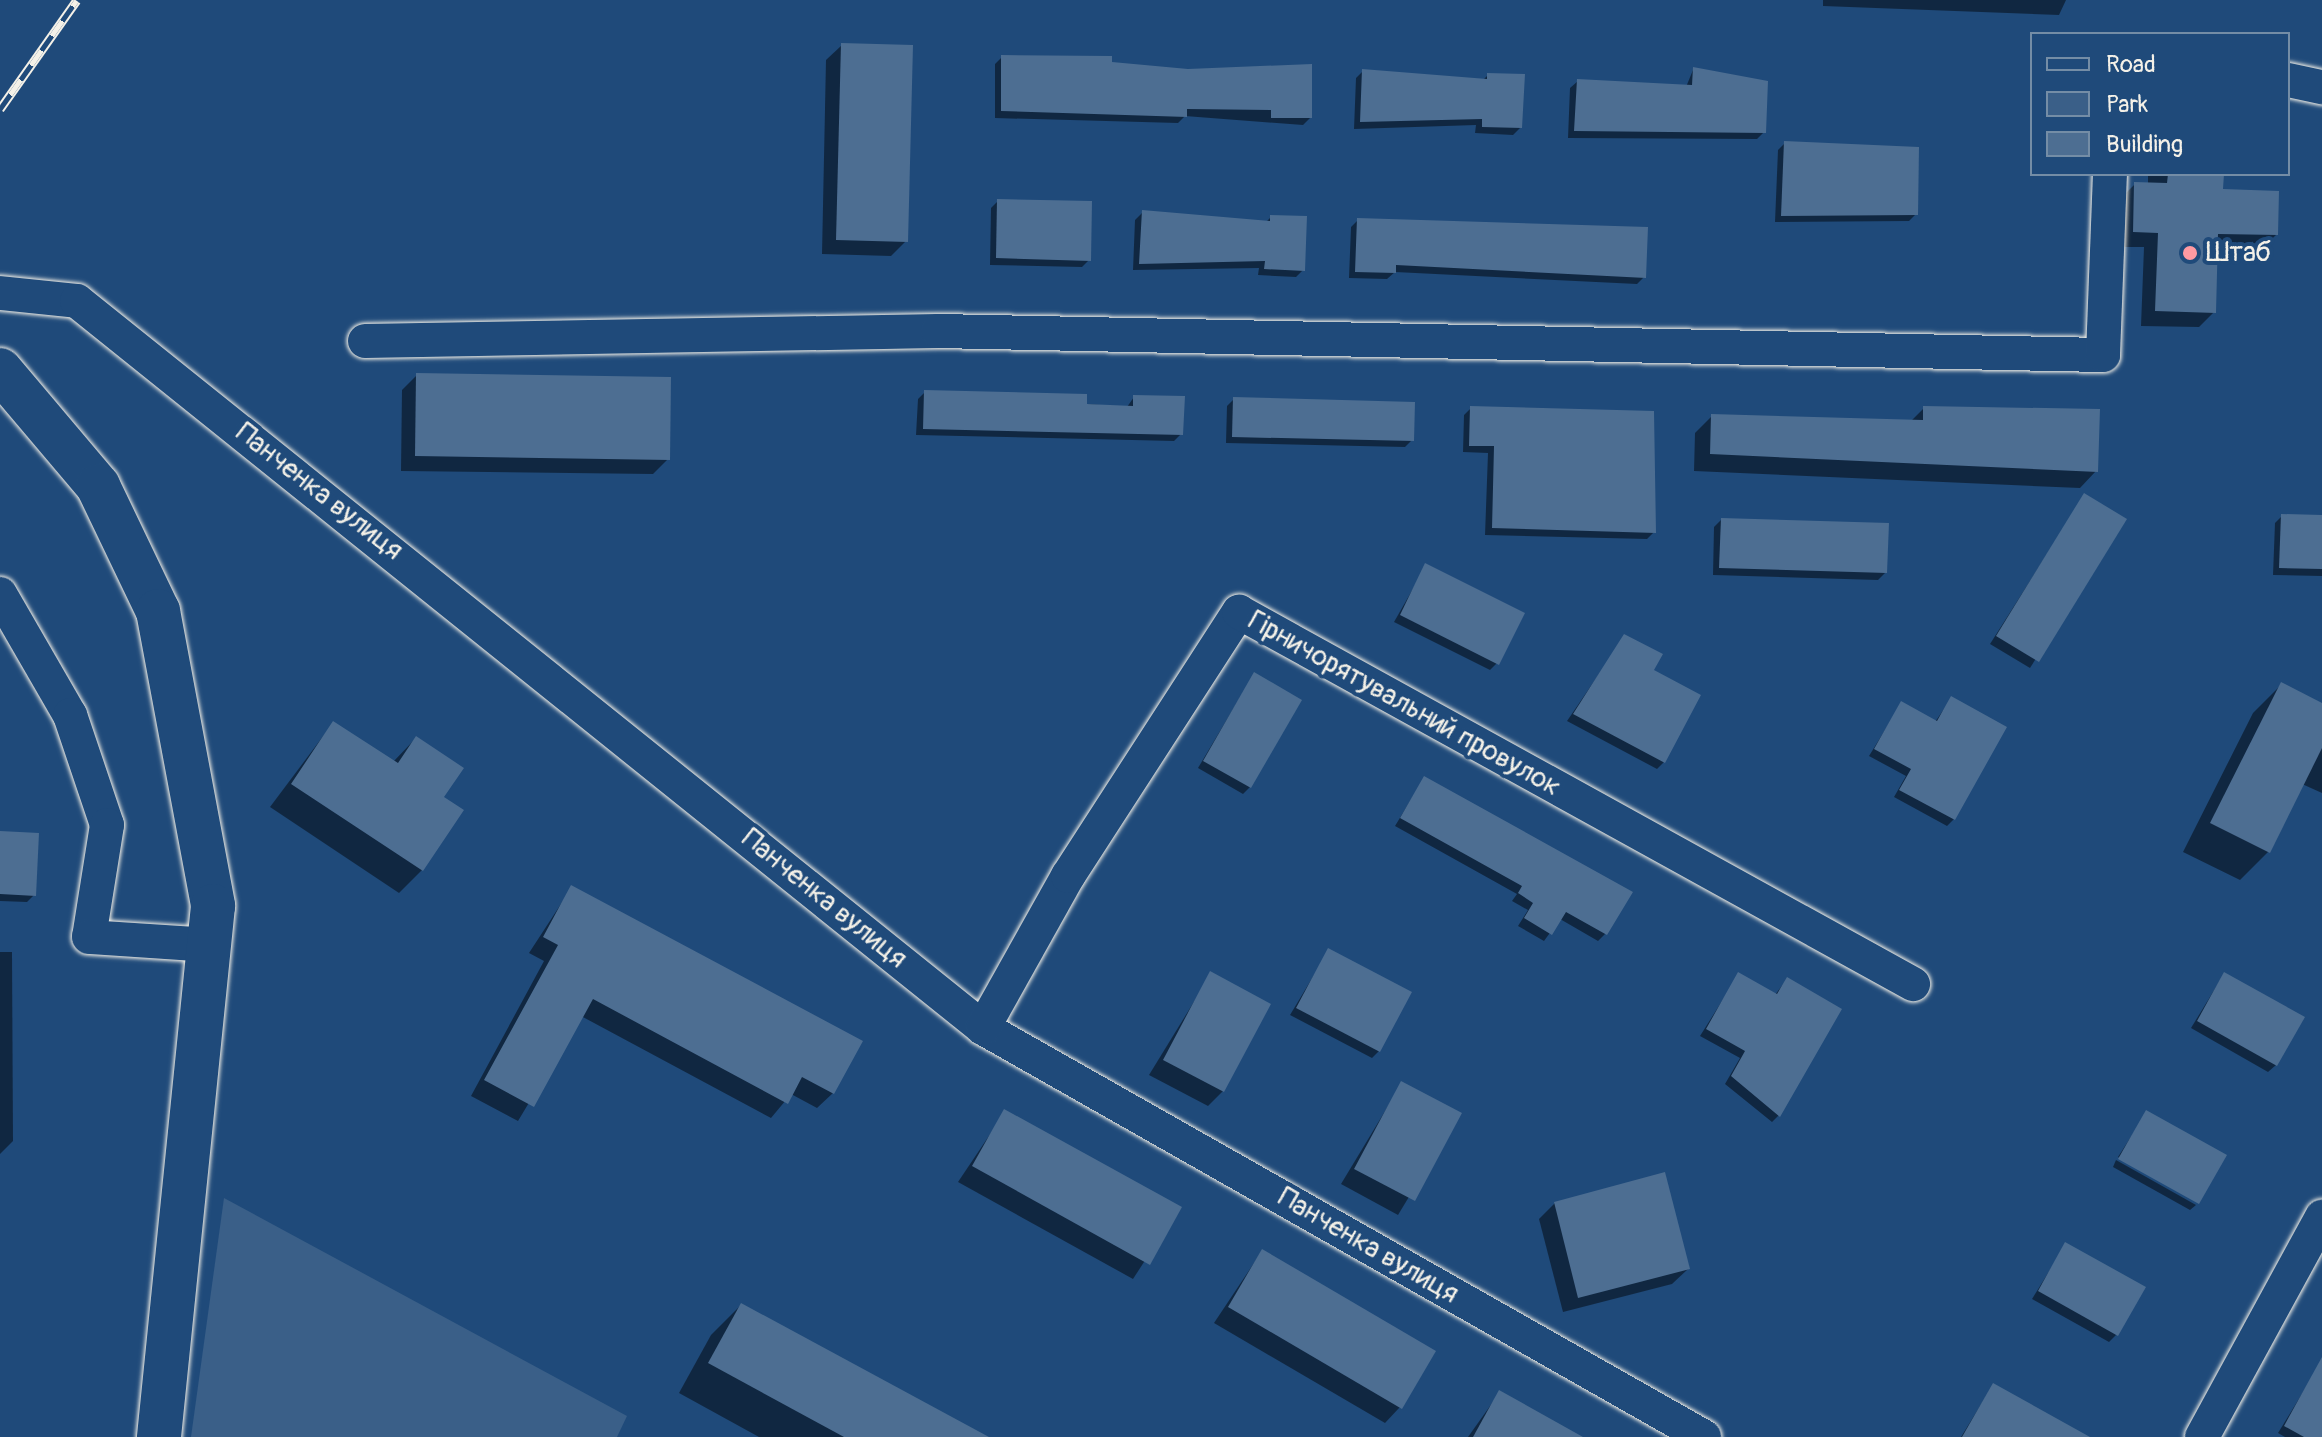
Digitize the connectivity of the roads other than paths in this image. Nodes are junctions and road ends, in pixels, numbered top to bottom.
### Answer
1 (2290, 80) edge
2 (2322, 87) edge
3 (2110, 176) edge
4 (0, 293) edge
5 (365, 341) dead end
6 (2, 372) edge
7 (0, 594) edge
8 (209, 945) junction
9 (1913, 984) dead end
10 (983, 1028) junction
11 (2322, 1217) edge
12 (159, 1437) edge
13 (1704, 1437) edge
14 (2202, 1437) edge

1 - 2 street
3 - 5 street
4 - 10 street, Панченка вулиця
6 - 8 street
7 - 8 street
8 - 12 street
9 - 10 street, Гірничорятувальний провулок
10 - 13 street, Панченка вулиця
11 - 14 street

